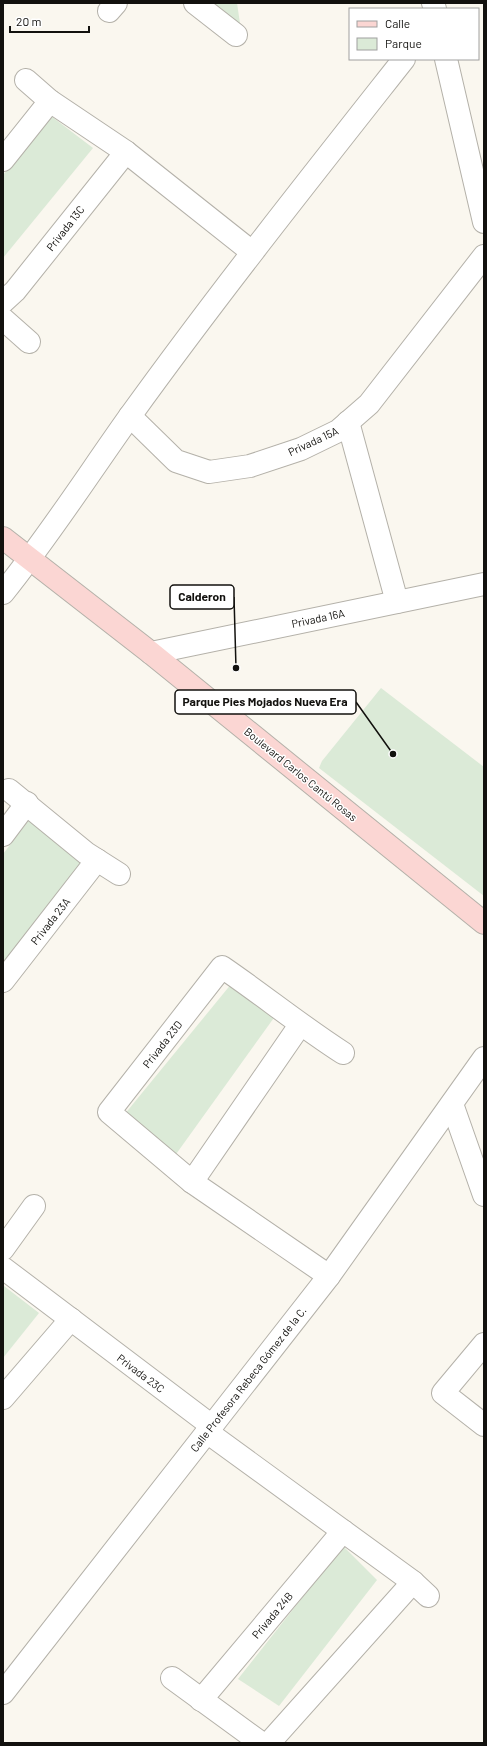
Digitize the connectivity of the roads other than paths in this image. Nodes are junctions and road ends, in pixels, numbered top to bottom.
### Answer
1 (195, 3) edge
2 (218, 10) edge
3 (236, 35) dead end
4 (403, 60) edge
5 (446, 60) edge
6 (26, 80) dead end
7 (50, 101) junction
8 (126, 152) junction
9 (3, 160) edge
10 (484, 222) edge
11 (252, 252) junction
12 (484, 256) edge
13 (3, 302) edge
14 (3, 319) edge
15 (29, 342) dead end
16 (130, 416) junction
17 (348, 422) junction
18 (3, 538) edge
19 (30, 559) junction
20 (484, 584) edge
21 (3, 593) edge
22 (397, 602) junction
23 (152, 652) junction
24 (9, 790) dead end
25 (27, 803) junction
26 (3, 834) edge
27 (97, 860) junction
28 (119, 874) dead end
29 (484, 923) edge
30 (3, 981) edge
31 (300, 1025) junction
32 (343, 1053) dead end
33 (484, 1058) edge
34 (452, 1104) junction
35 (192, 1182) junction
36 (484, 1195) edge
37 (34, 1206) dead end
38 (3, 1249) edge
39 (3, 1268) edge
40 (329, 1276) junction
41 (71, 1319) junction
42 (484, 1344) edge
43 (3, 1398) edge
44 (484, 1426) edge
45 (209, 1429) junction
46 (343, 1531) junction
47 (172, 1678) dead end
48 (3, 1693) edge
49 (201, 1700) junction
50 (261, 1743) edge
51 (269, 1743) edge

1 - 2 street
2 - 3 street
4 - 11 street
5 - 10 street
6 - 7 street
7 - 8 street
7 - 9 street
8 - 11 street
8 - 13 street, Privada 13C
11 - 16 street
12 - 17 street, Privada 15A
14 - 15 street
16 - 17 street, Privada 15A
16 - 19 street
17 - 22 street
18 - 19 street, Boulevard Carlos Cantú Rosas
19 - 21 street
19 - 23 street, Boulevard Carlos Cantú Rosas
20 - 22 street, Privada 16A
22 - 23 street, Privada 16A
23 - 29 street, Boulevard Carlos Cantú Rosas
24 - 25 street
25 - 26 street
25 - 27 street
27 - 28 street
27 - 30 street, Privada 23A
31 - 32 street, Privada 23D
31 - 35 street
31 - 35 street, Privada 23D
33 - 34 street, Calle Profesora Rebeca Gómez de la C.
34 - 36 street
34 - 40 street, Calle Profesora Rebeca Gómez de la C.
35 - 40 street, Privada 23D
37 - 38 street
39 - 41 street, Privada 23C
40 - 45 street, Calle Profesora Rebeca Gómez de la C.
41 - 43 street
41 - 45 street, Privada 23C
42 - 44 street
45 - 46 street
45 - 48 street, Calle Profesora Rebeca Gómez de la C.
46 - 49 street, Privada 24B
46 - 51 street
47 - 49 street
49 - 50 street

